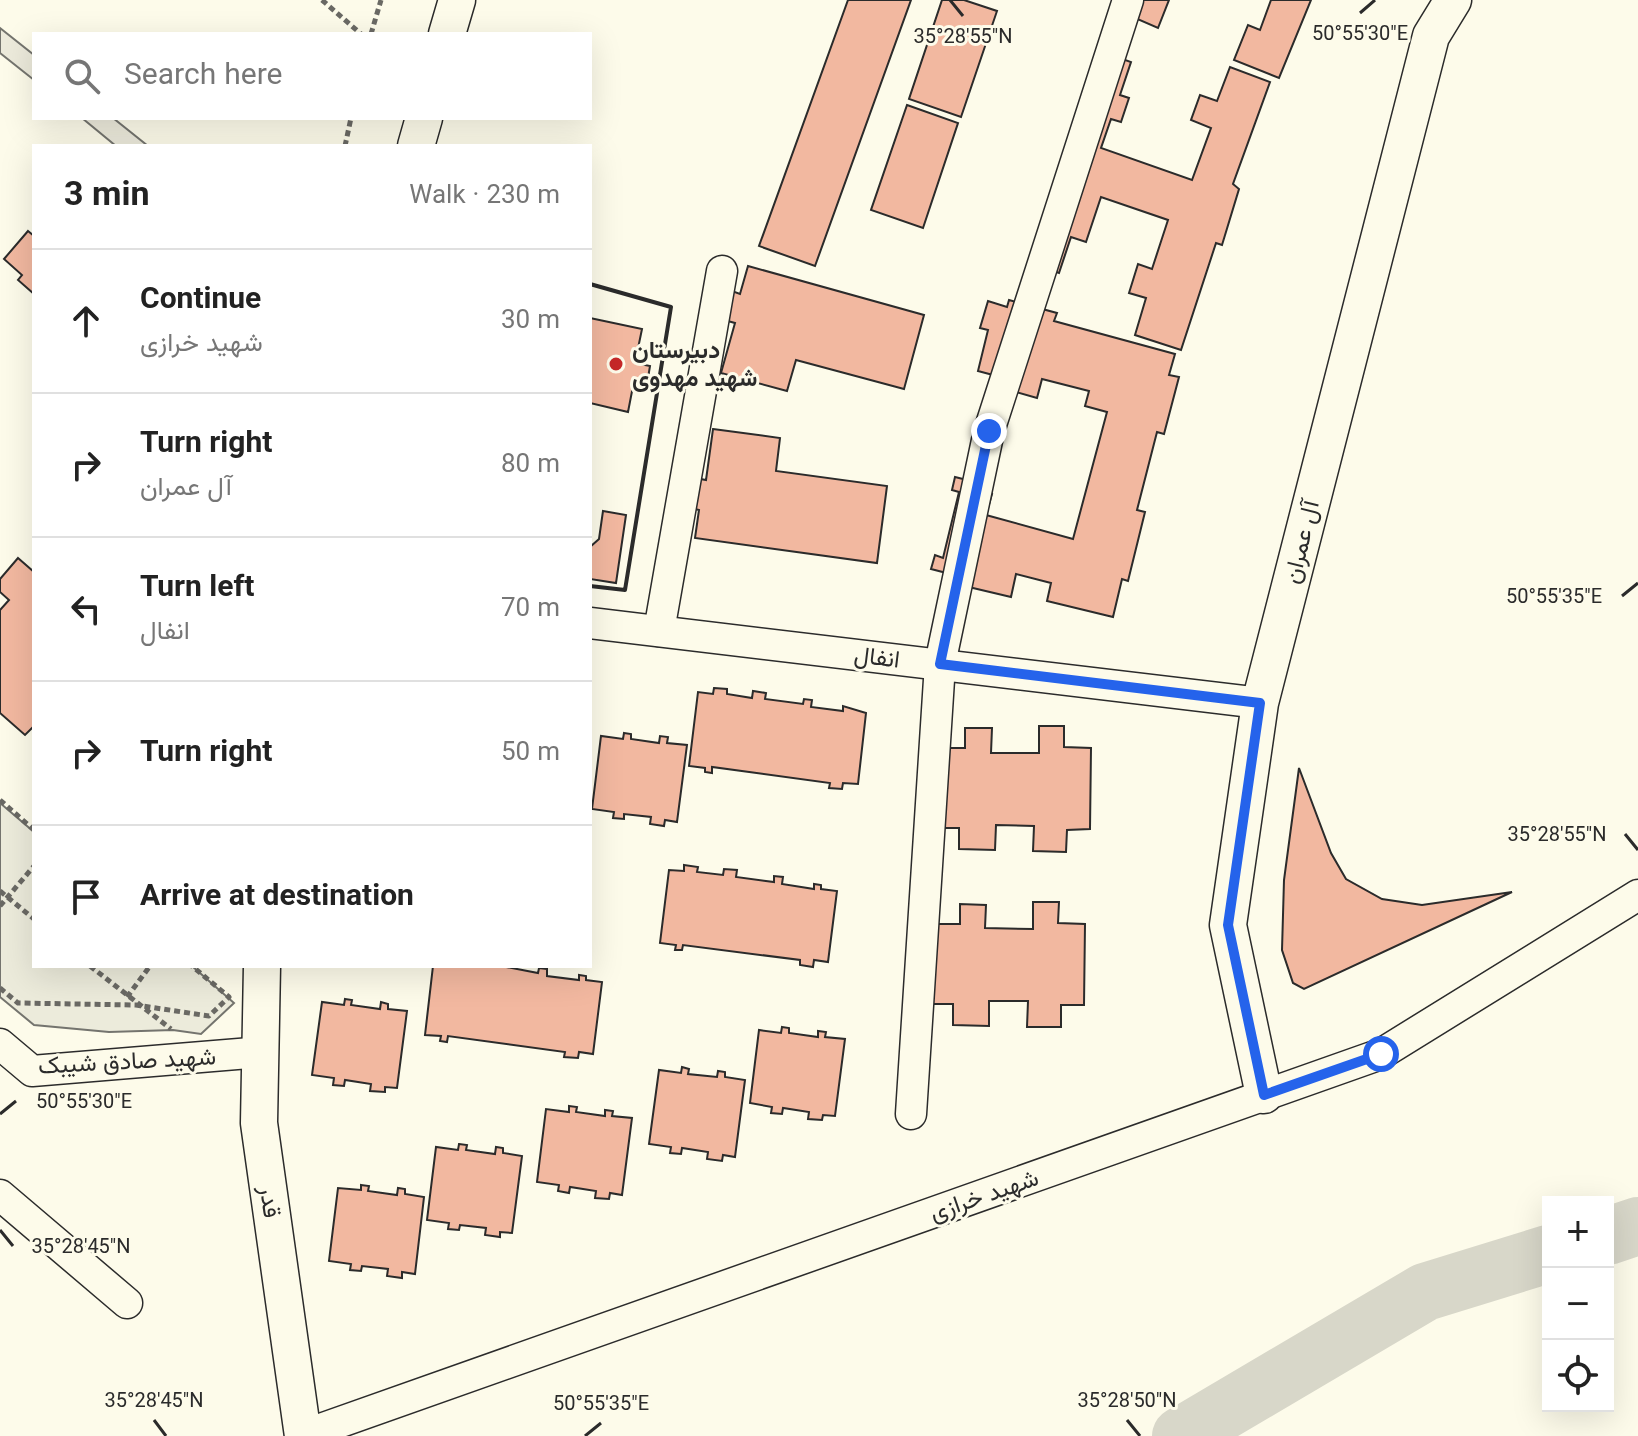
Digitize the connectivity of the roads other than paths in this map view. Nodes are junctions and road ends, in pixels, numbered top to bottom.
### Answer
1 (457, 0) edge
2 (1128, 0) edge
3 (1449, 1) edge
4 (448, 32) edge
5 (423, 120) edge
6 (417, 144) edge
7 (722, 271) dead end
8 (592, 623) edge
9 (659, 631) junction
10 (940, 664) junction
11 (1260, 703) junction
12 (1638, 895) edge
13 (262, 968) edge
14 (0, 1044) edge
15 (262, 1052) junction
16 (1264, 1095) junction
17 (911, 1114) dead end
18 (0, 1195) edge
19 (127, 1303) dead end
20 (302, 1436) edge

1 - 4 street
2 - 10 street
3 - 11 street, آل عمران
5 - 6 street
7 - 9 street
8 - 9 street, انفال
9 - 10 street, انفال
10 - 11 street, انفال
10 - 17 street
11 - 16 street, آل عمران
12 - 16 street, شهید خرازی
13 - 15 street, قدر
14 - 15 street, شهید صادق شیبک
15 - 20 street, قدر
16 - 20 street, شهید خرازی
18 - 19 street

